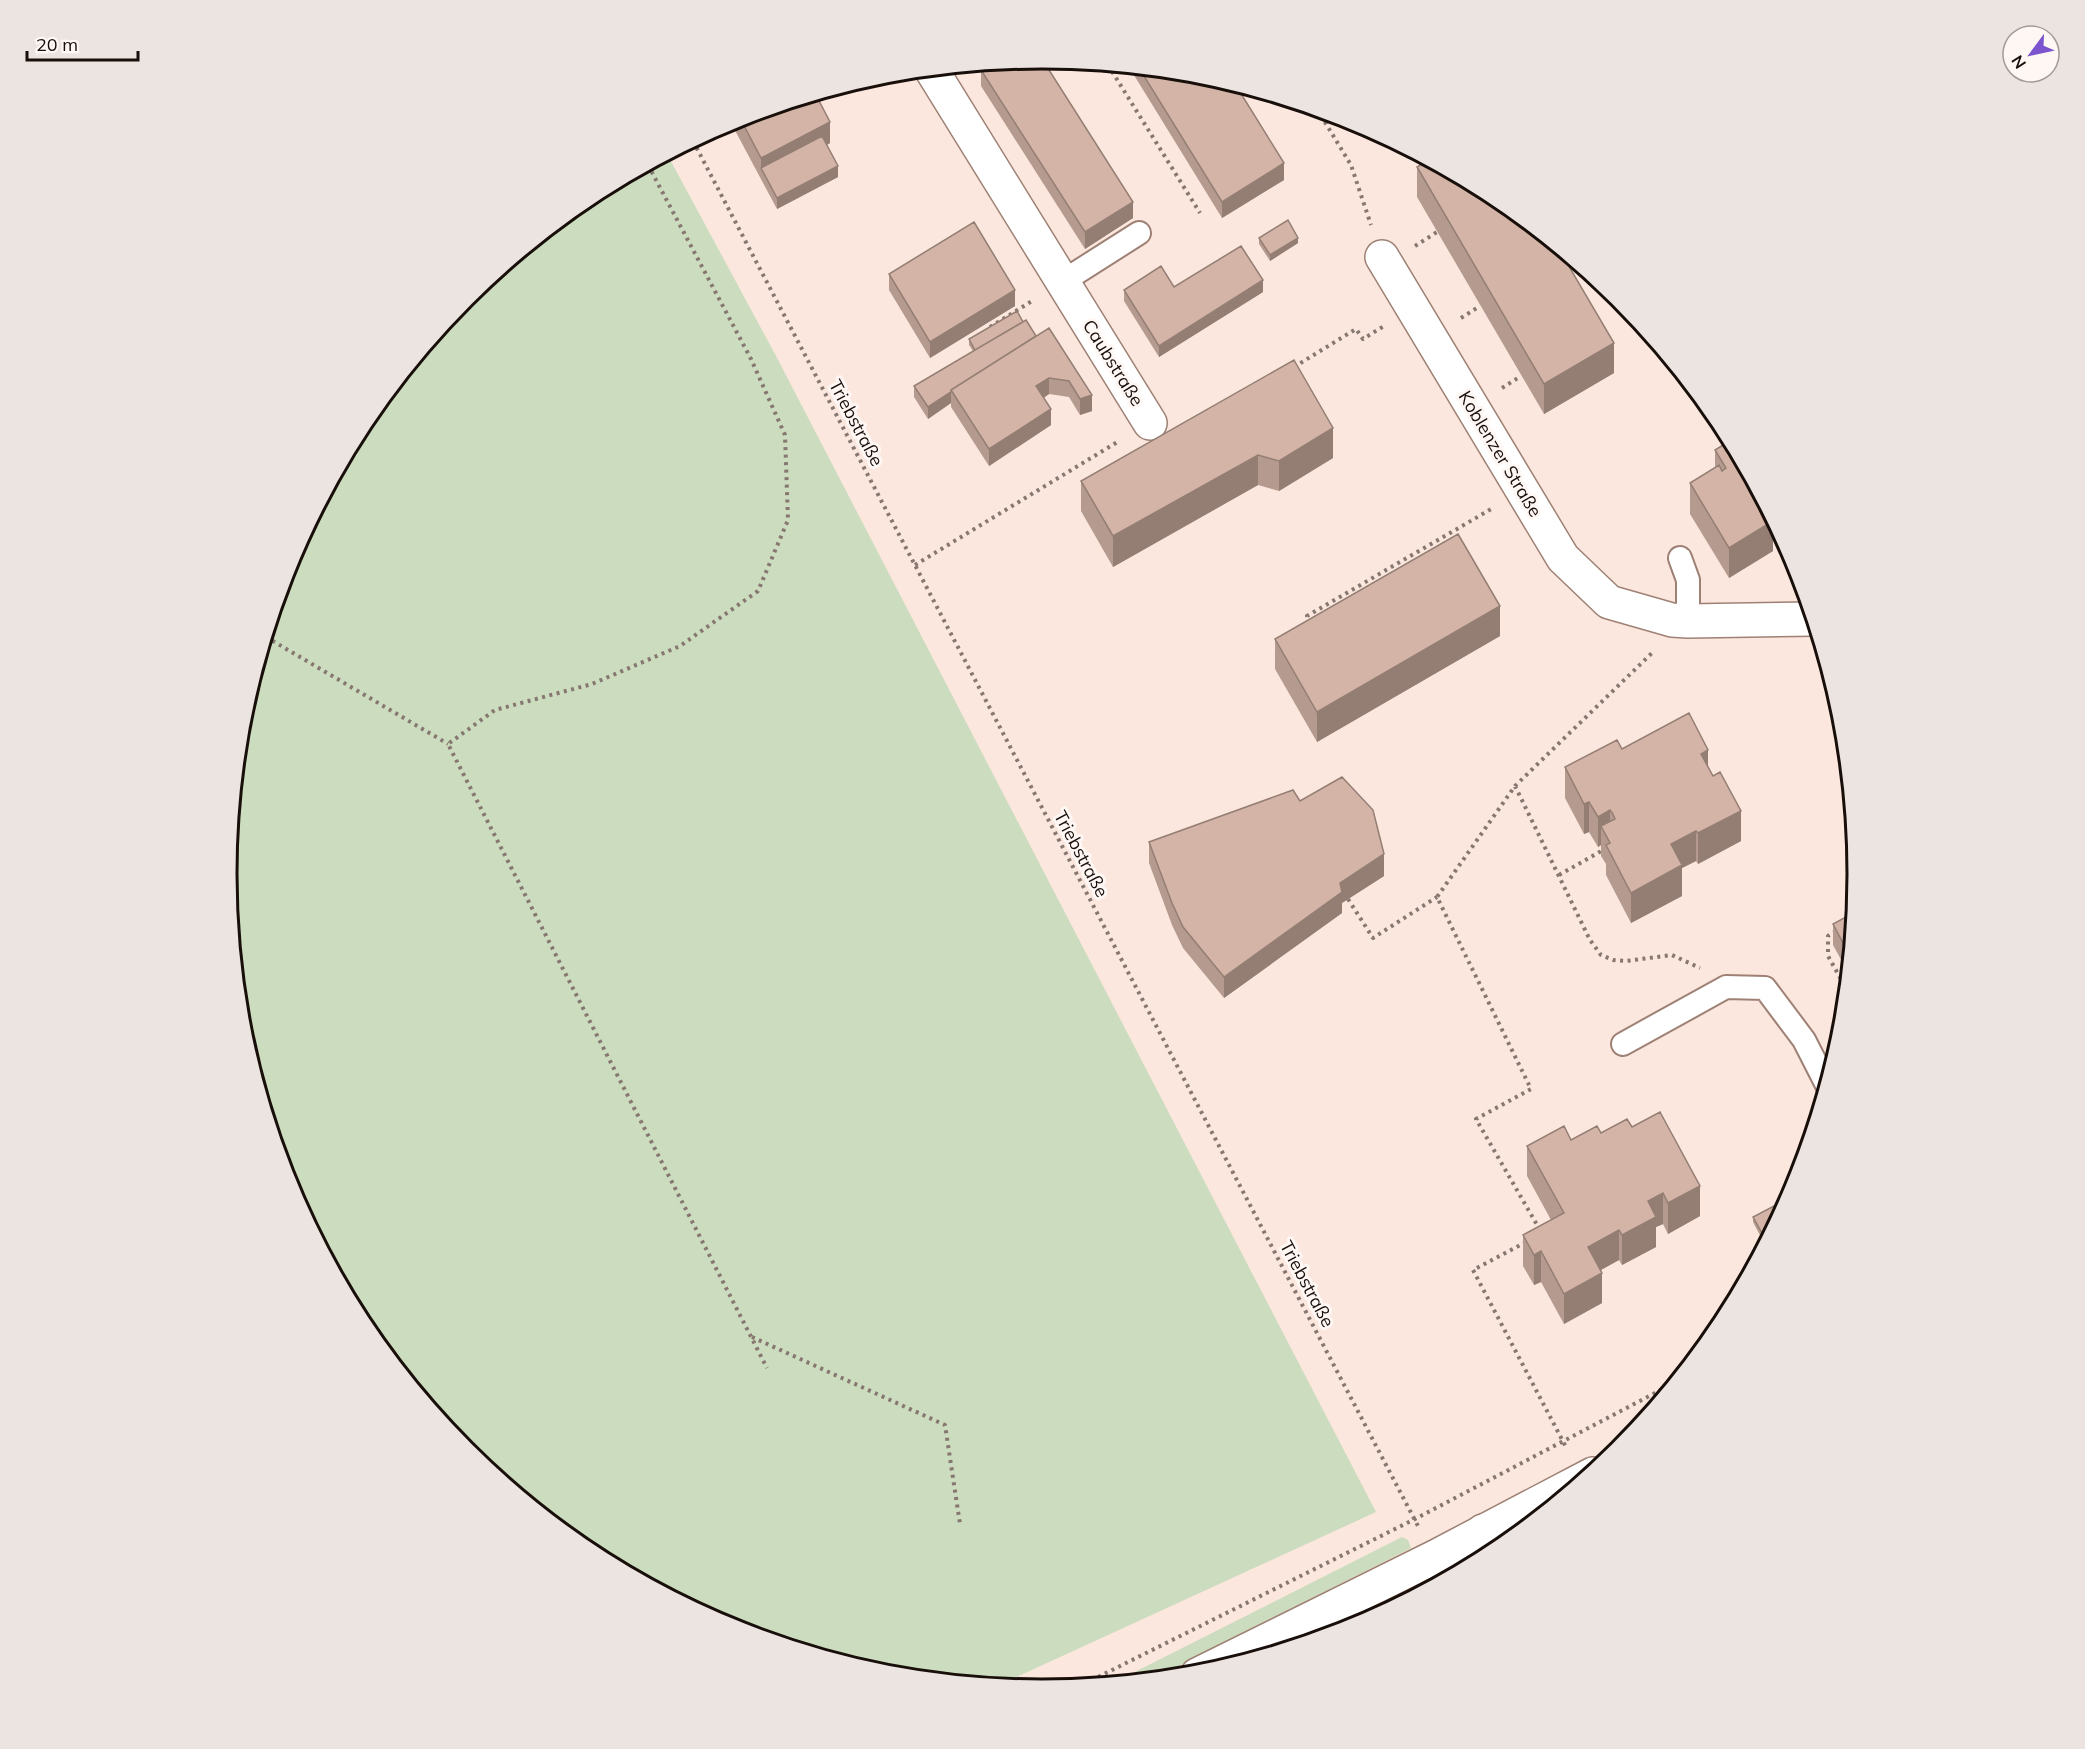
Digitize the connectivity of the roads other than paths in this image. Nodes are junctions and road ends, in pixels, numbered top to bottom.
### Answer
1 (935, 76) edge
2 (1139, 232) dead end
3 (1382, 257) road end
4 (1062, 282) junction
5 (1150, 423) road end
6 (1680, 558) dead end
7 (1806, 619) edge
8 (1680, 621) junction
9 (1623, 1044) dead end
10 (1823, 1076) edge
11 (1539, 1509) edge
12 (1490, 1542) edge
13 (1233, 1657) edge

1 - 4 street, Caubstraße
2 - 4 lane
3 - 8 street, Koblenzer Straße
4 - 5 street, Caubstraße
6 - 8 lane
7 - 8 street, Koblenzer Straße
9 - 10 lane
11 - 12 street
12 - 13 street

